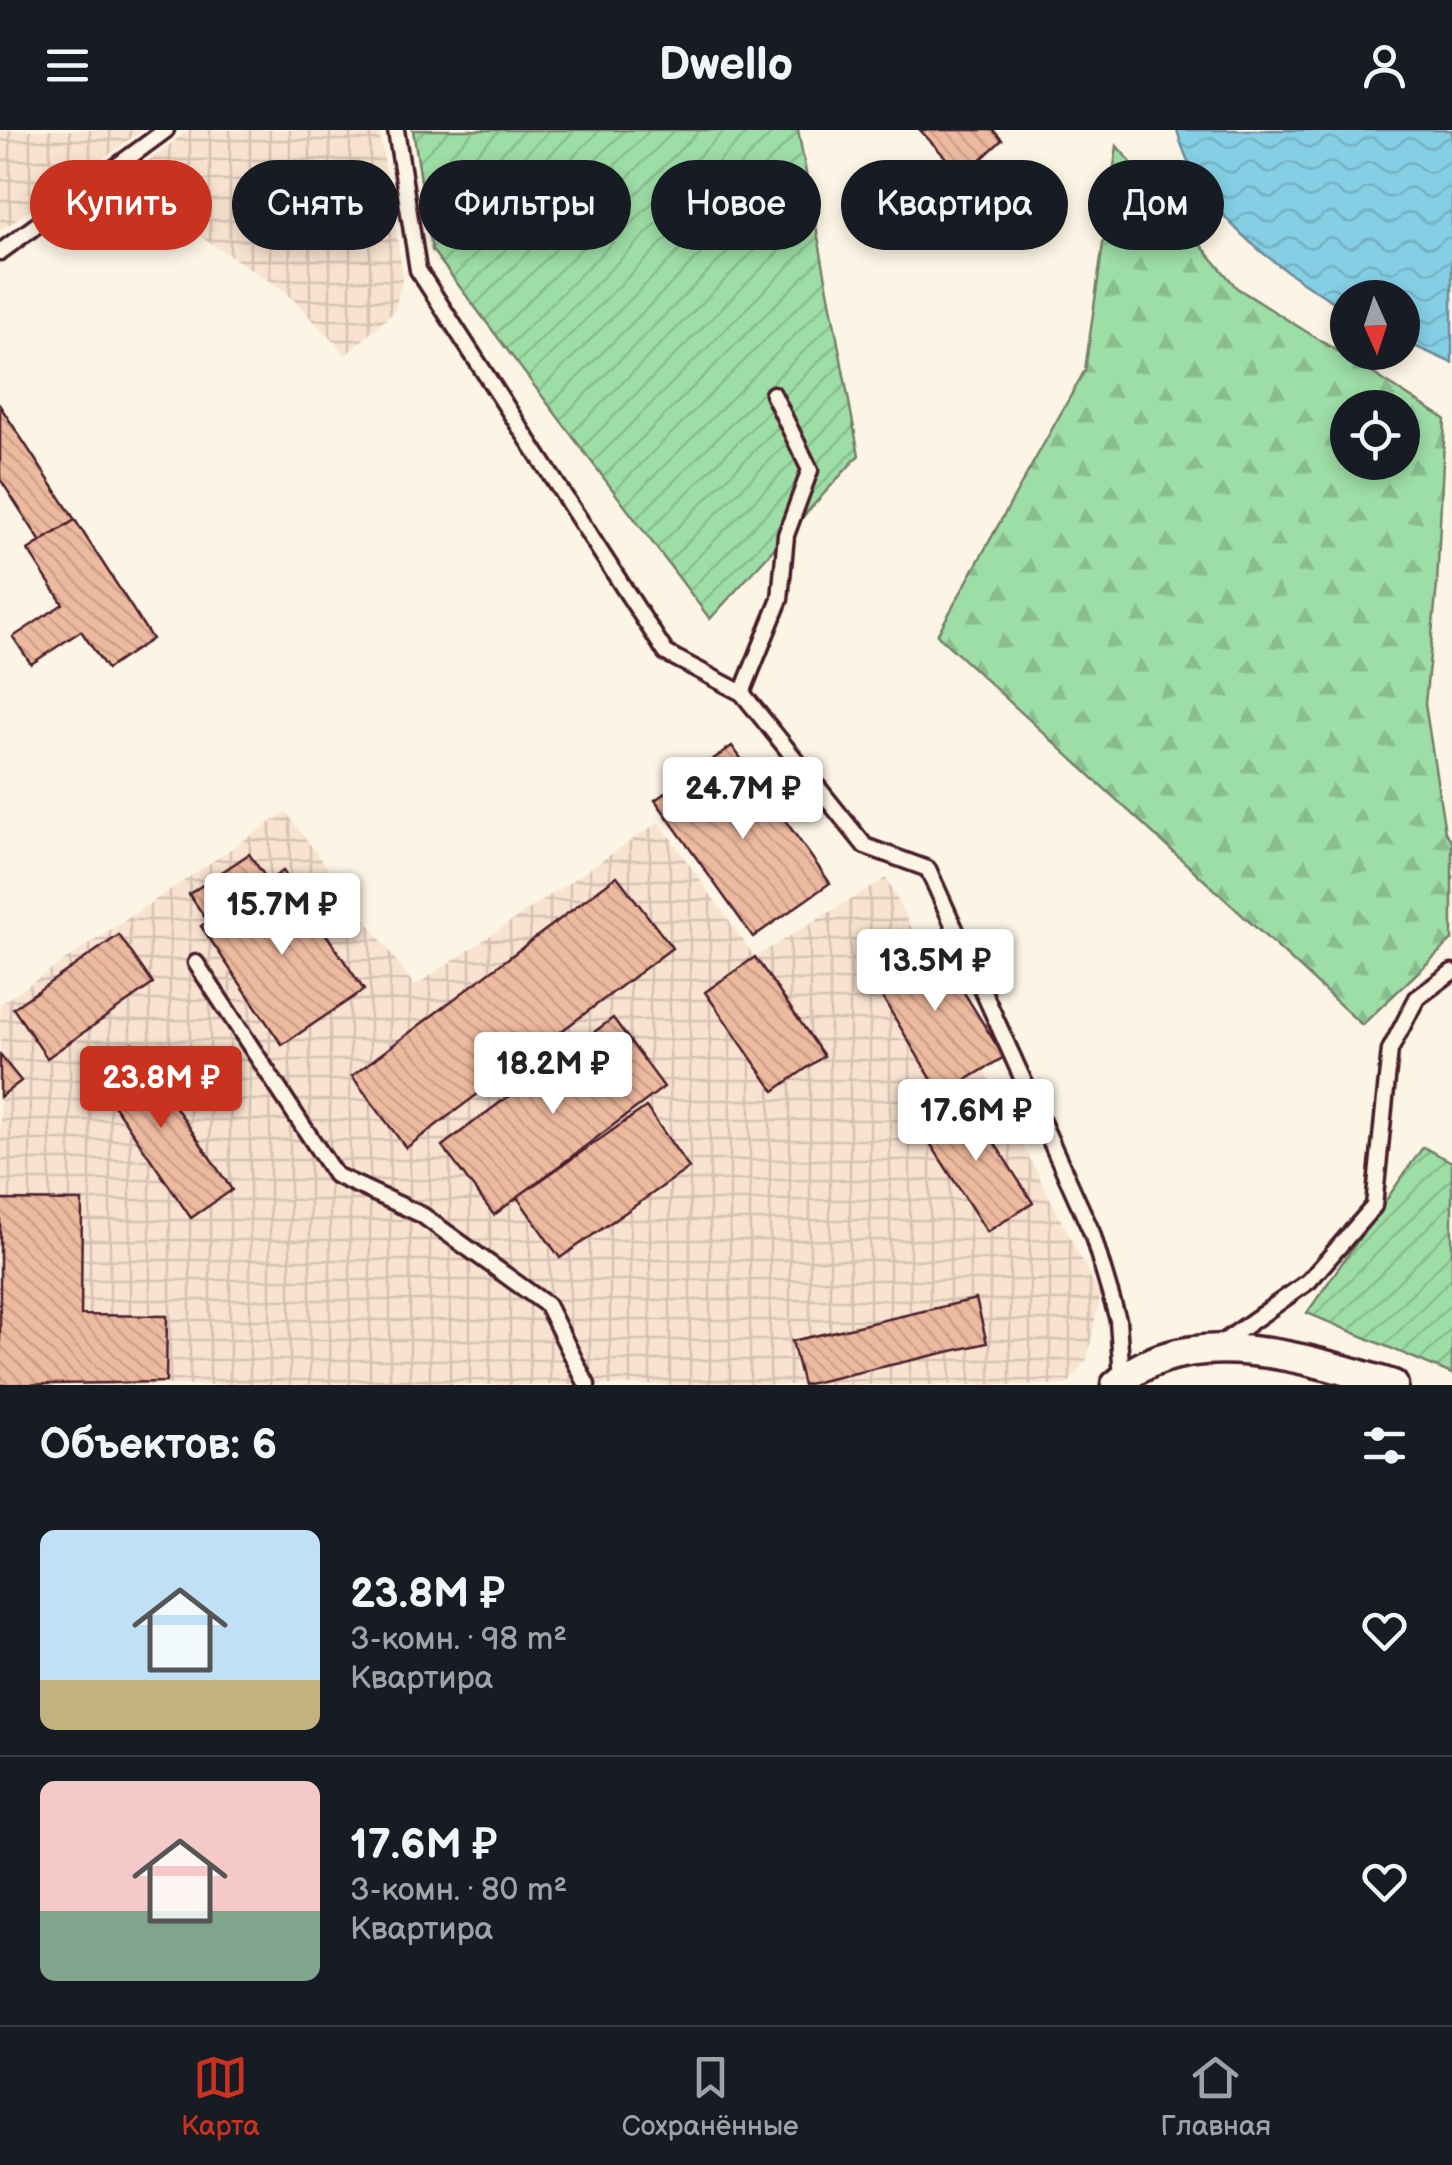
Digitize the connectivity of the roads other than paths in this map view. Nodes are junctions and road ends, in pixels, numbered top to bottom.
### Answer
1 (166, 130) edge
2 (396, 130) edge
3 (0, 252) edge
4 (773, 394) dead end
5 (742, 693) junction
6 (196, 962) dead end
7 (1452, 972) edge
8 (1211, 1351) junction
9 (1119, 1382) edge
10 (586, 1385) edge
11 (1393, 1385) edge

1 - 3 lane
2 - 5 lane
4 - 5 lane
5 - 9 lane
6 - 10 lane
7 - 8 lane
8 - 9 street
8 - 11 street

